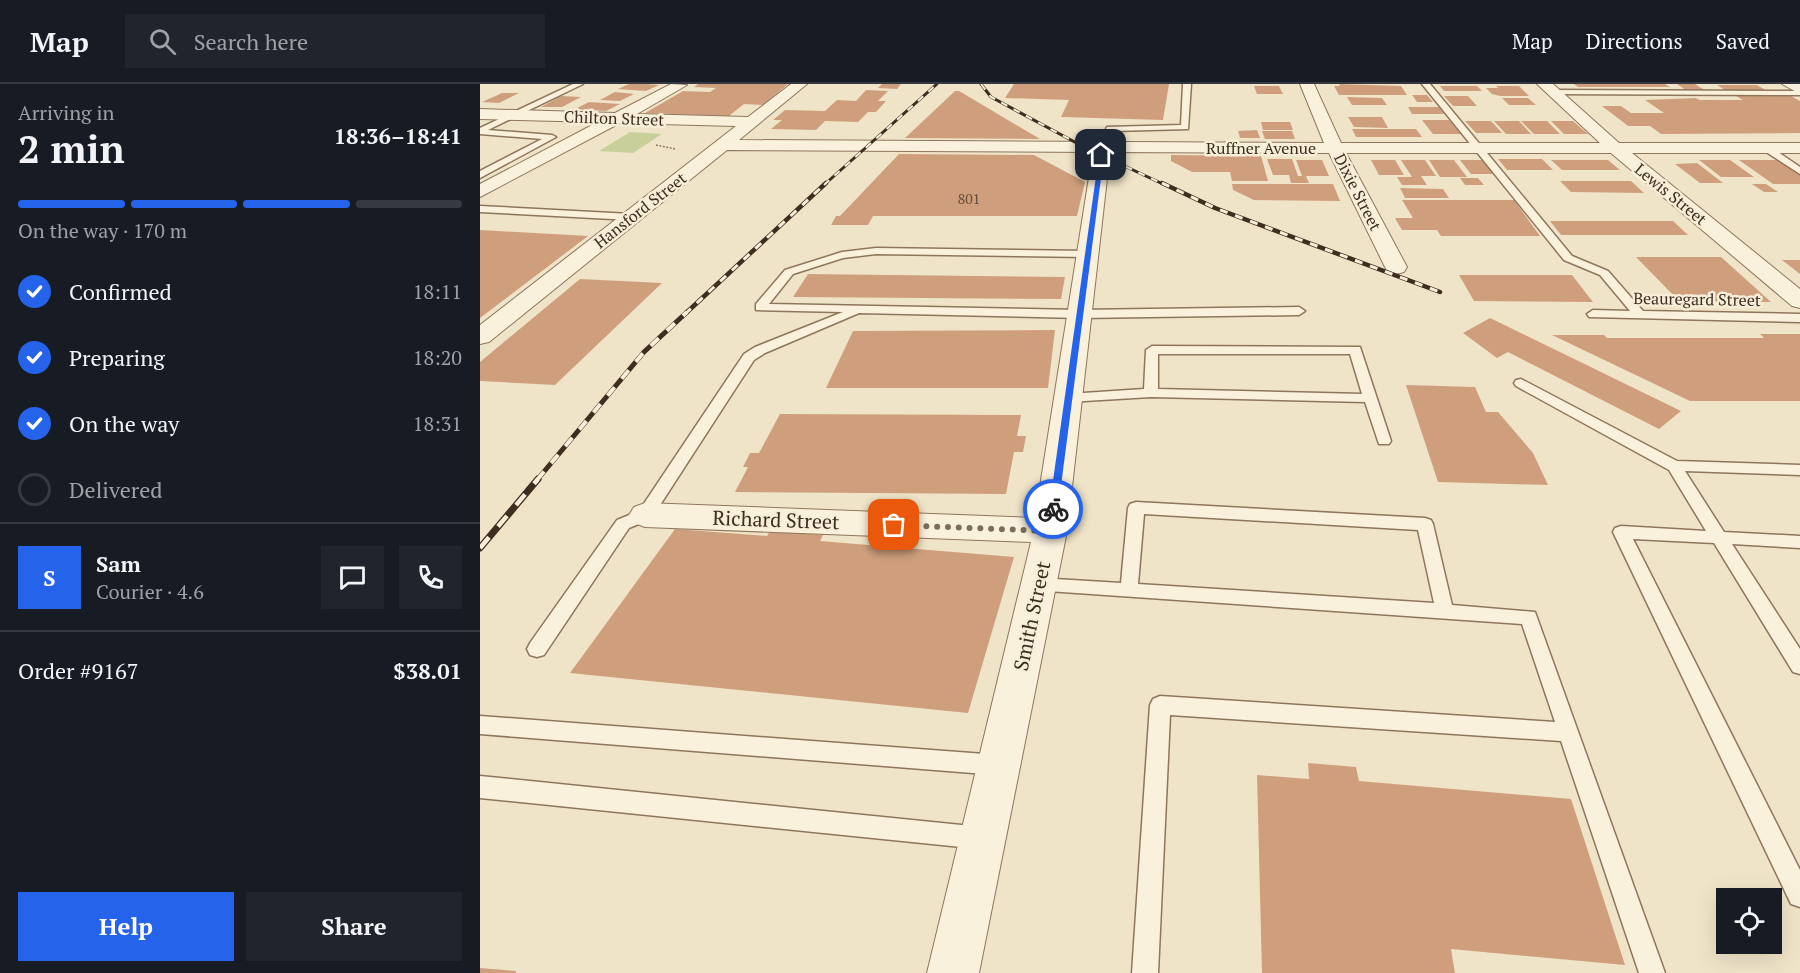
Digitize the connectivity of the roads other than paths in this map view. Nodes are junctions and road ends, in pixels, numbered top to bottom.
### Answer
1 (579, 84) edge
2 (800, 84) edge
3 (1187, 84) edge
4 (1306, 84) edge
5 (1426, 84) edge
6 (1670, 84) edge
7 (1789, 84) edge
8 (680, 85) edge
9 (1549, 88) edge
10 (1800, 92) edge
11 (1684, 93) junction
12 (480, 114) edge
13 (515, 115) junction
14 (616, 118) junction
15 (749, 122) junction
16 (480, 132) edge
17 (722, 144) junction
18 (1102, 147) junction
19 (1335, 148) junction
20 (1478, 148) junction
21 (1615, 148) junction
22 (1766, 148) junction
23 (1800, 148) edge
24 (1800, 171) edge
25 (481, 174) edge
26 (480, 191) edge
27 (480, 209) edge
28 (631, 217) junction
29 (1088, 254) junction
30 (1396, 267) dead end
31 (1800, 301) edge
32 (861, 309) junction
33 (1299, 310) dead end
34 (1080, 314) junction
35 (1593, 314) dead end
36 (1639, 314) junction
37 (1800, 318) edge
38 (480, 337) edge
39 (1521, 383) dead end
40 (1151, 393) junction
41 (1068, 398) junction
42 (1371, 398) junction
43 (1384, 441) dead end
44 (1674, 466) junction
45 (1800, 470) edge
46 (645, 515) junction
47 (1050, 531) junction
48 (1719, 538) junction
49 (1800, 542) edge
50 (1039, 585) junction
51 (1128, 591) junction
52 (1445, 612) junction
53 (537, 649) dead end
54 (1800, 666) edge
55 (480, 725) edge
56 (1569, 732) junction
57 (999, 766) junction
58 (480, 787) edge
59 (983, 838) junction
60 (1800, 895) edge
61 (953, 973) edge
62 (1145, 973) edge
63 (1652, 973) edge

1 - 13 lane
2 - 15 street, Hansford Street
3 - 18 lane
4 - 19 street, Dixie Street
5 - 20 lane
6 - 11 lane
7 - 10 street
8 - 14 street
9 - 11 lane
9 - 21 street, Lewis Street
10 - 11 lane
12 - 13 street, Chilton Street
13 - 14 street, Chilton Street
13 - 16 lane
14 - 15 street, Chilton Street
14 - 26 street
15 - 17 street, Hansford Street
16 - 25 lane
17 - 18 street, Ruffner Avenue
17 - 28 street, Hansford Street
18 - 19 street, Ruffner Avenue
18 - 29 street, Smith Street
19 - 20 street, Ruffner Avenue
19 - 30 street, Dixie Street
20 - 21 street, Ruffner Avenue
20 - 36 lane
21 - 22 street, Ruffner Avenue
21 - 31 street, Lewis Street
22 - 23 street, Ruffner Avenue
22 - 24 lane
27 - 28 lane
28 - 38 street, Hansford Street
29 - 32 lane
29 - 34 street, Smith Street
32 - 34 lane
32 - 46 lane
33 - 34 lane
34 - 41 street, Smith Street
35 - 36 lane, Beauregard Street
36 - 37 lane, Beauregard Street
39 - 44 lane
40 - 41 lane
40 - 42 lane
40 - 42 lane
41 - 47 street, Smith Street
42 - 43 lane
44 - 45 lane
44 - 48 lane
46 - 47 street, Richard Street
46 - 53 lane
47 - 50 street, Smith Street
48 - 49 lane
48 - 54 lane
48 - 60 lane
50 - 51 lane
50 - 57 street, Smith Street
51 - 52 lane
51 - 52 lane
52 - 56 lane
55 - 57 lane
56 - 62 lane
56 - 63 lane
57 - 59 street, Smith Street
58 - 59 lane
59 - 61 street, Smith Street

